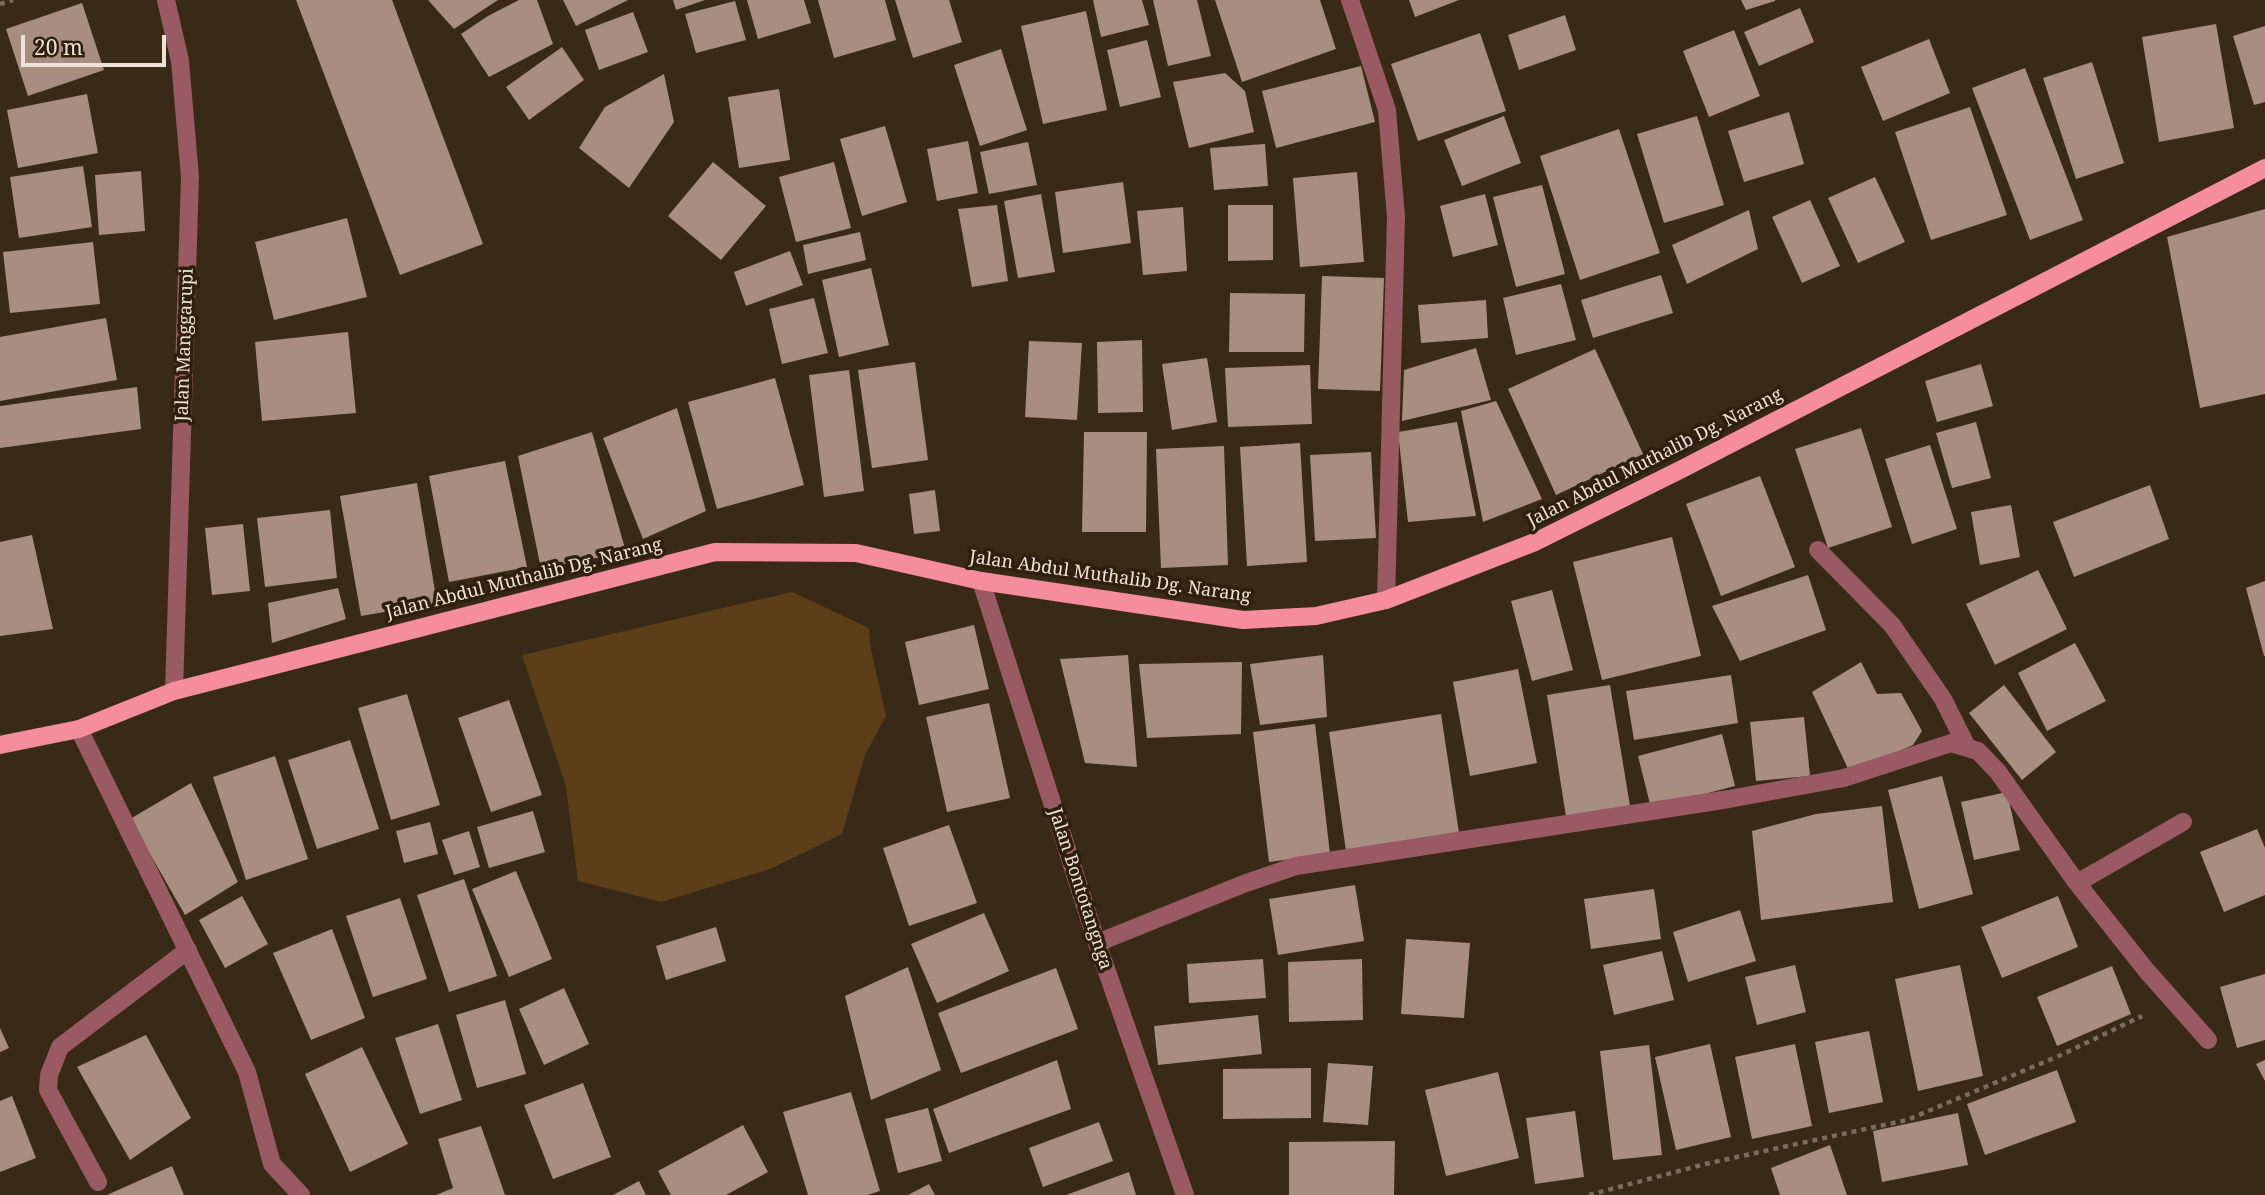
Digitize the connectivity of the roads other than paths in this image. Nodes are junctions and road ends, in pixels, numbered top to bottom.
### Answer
1 (166, 0) edge
2 (1350, 0) edge
3 (2265, 168) edge
4 (1818, 550) dead end
5 (981, 581) junction
6 (1386, 600) junction
7 (174, 691) junction
8 (79, 729) junction
9 (0, 745) edge
10 (1967, 747) junction
11 (2183, 822) dead end
12 (2077, 883) junction
13 (1097, 943) junction
14 (188, 950) junction
15 (2208, 1040) dead end
16 (97, 1182) dead end
17 (301, 1195) edge
18 (1185, 1195) edge

1 - 7 street, Jalan Manggarupi
2 - 6 street
3 - 6 main road, Jalan Abdul Muthalib Dg. Narang
4 - 10 street
5 - 6 main road, Jalan Abdul Muthalib Dg. Narang
5 - 7 main road, Jalan Abdul Muthalib Dg. Narang
5 - 13 street, Jalan Bontotangnga
7 - 8 main road, Jalan Abdul Muthalib Dg. Narang
8 - 9 main road, Jalan Abdul Muthalib Dg. Narang
8 - 14 street
10 - 12 street
10 - 13 street
11 - 12 street
12 - 15 street
13 - 18 street, Jalan Bontotangnga
14 - 16 street
14 - 17 street

